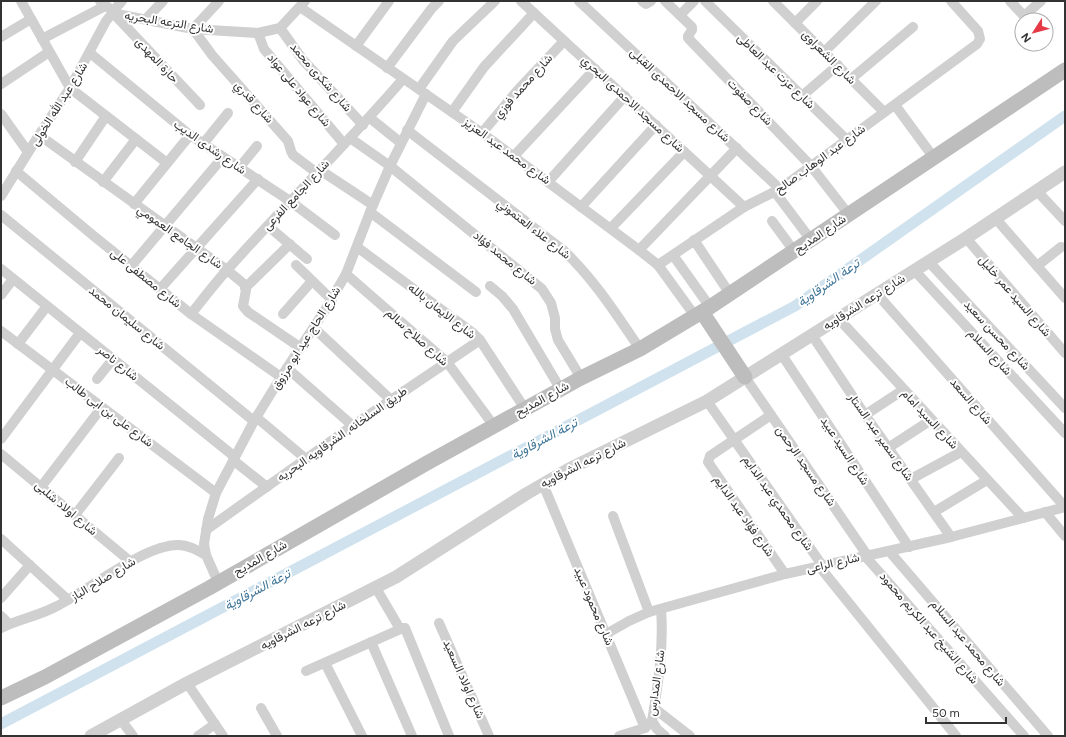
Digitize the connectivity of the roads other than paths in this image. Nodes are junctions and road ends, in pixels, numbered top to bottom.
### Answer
1 (122, 1) edge
2 (163, 1) edge
3 (219, 1) edge
4 (389, 1) edge
5 (439, 1) edge
6 (495, 1) edge
7 (521, 1) edge
8 (579, 1) edge
9 (642, 1) edge
10 (651, 1) edge
11 (665, 1) edge
12 (694, 1) edge
13 (705, 1) edge
14 (774, 1) edge
15 (818, 1) edge
16 (876, 1) edge
17 (951, 1) edge
18 (1010, 1) edge
19 (1041, 1) edge
20 (24, 2) edge
21 (303, 4) edge
22 (110, 9) edge
23 (534, 13) junction
24 (680, 16) junction
25 (31, 19) junction
26 (146, 19) junction
27 (795, 23) junction
28 (913, 26) dead end
29 (193, 28) junction
30 (280, 28) junction
31 (258, 33) junction
32 (1, 37) edge
33 (42, 39) junction
34 (564, 40) junction
35 (356, 46) junction
36 (50, 52) junction
37 (824, 52) junction
38 (90, 53) junction
39 (838, 65) junction
40 (387, 68) junction
41 (595, 70) junction
42 (1065, 70) edge
43 (403, 78) junction
44 (852, 79) junction
45 (1, 84) edge
46 (70, 88) junction
47 (422, 92) junction
48 (625, 96) junction
49 (802, 96) junction
50 (895, 104) junction
51 (200, 105) dead end
52 (452, 112) junction
53 (884, 112) junction
54 (228, 113) dead end
55 (1, 114) edge
56 (106, 116) junction
57 (366, 121) junction
58 (656, 125) junction
59 (407, 130) junction
60 (482, 133) junction
61 (190, 135) junction
62 (39, 136) junction
63 (136, 139) junction
64 (847, 140) junction
65 (347, 141) junction
66 (401, 143) junction
67 (203, 144) junction
68 (257, 146) dead end
69 (737, 148) junction
70 (28, 152) junction
71 (684, 152) junction
72 (514, 156) junction
73 (223, 157) junction
74 (934, 158) junction
75 (75, 162) junction
76 (167, 163) junction
77 (390, 166) junction
78 (811, 166) junction
79 (239, 168) junction
80 (318, 171) junction
81 (16, 172) junction
82 (1065, 172) edge
83 (711, 176) junction
84 (258, 179) junction
85 (103, 182) junction
86 (548, 182) junction
87 (2, 189) edge
88 (1037, 190) junction
89 (778, 191) junction
90 (290, 201) junction
91 (134, 204) junction
92 (581, 207) junction
93 (744, 207) junction
94 (371, 209) junction
95 (849, 215) junction
96 (1, 216) edge
97 (996, 219) junction
98 (772, 221) dead end
99 (1065, 222) edge
100 (165, 226) junction
101 (268, 226) junction
102 (611, 228) junction
103 (335, 235) dead end
104 (966, 238) junction
105 (694, 240) junction
106 (811, 240) junction
107 (290, 244) junction
108 (357, 247) junction
109 (1061, 247) dead end
110 (196, 248) junction
111 (639, 250) junction
112 (794, 251) junction
113 (673, 255) junction
114 (307, 259) dead end
115 (929, 262) junction
116 (296, 265) dead end
117 (658, 265) junction
118 (131, 266) junction
119 (1037, 266) junction
120 (1, 269) edge
121 (227, 270) junction
122 (914, 270) junction
123 (346, 274) junction
124 (13, 279) junction
125 (312, 281) junction
126 (490, 286) dead end
127 (245, 288) junction
128 (160, 289) junction
129 (476, 292) dead end
130 (730, 294) junction
131 (877, 294) junction
132 (1, 295) edge
133 (1065, 297) edge
134 (332, 300) junction
135 (47, 306) junction
136 (702, 312) junction
137 (191, 314) junction
138 (283, 314) dead end
139 (838, 318) junction
140 (314, 328) junction
141 (1, 331) edge
142 (80, 333) junction
143 (812, 335) junction
144 (480, 340) junction
145 (18, 344) junction
146 (301, 348) junction
147 (640, 349) junction
148 (1065, 353) edge
149 (782, 355) junction
150 (113, 359) junction
151 (447, 362) junction
152 (287, 368) junction
153 (53, 370) junction
154 (742, 373) junction
155 (281, 377) junction
156 (97, 378) dead end
157 (581, 378) junction
158 (560, 390) junction
159 (903, 390) junction
160 (391, 400) junction
161 (707, 401) junction
162 (102, 407) junction
163 (1065, 408) edge
164 (525, 409) junction
165 (771, 415) junction
166 (865, 415) junction
167 (255, 419) junction
168 (931, 420) junction
169 (353, 426) junction
170 (494, 426) junction
171 (1065, 433) edge
172 (1, 439) edge
173 (734, 440) junction
174 (888, 448) junction
175 (961, 452) junction
176 (1, 454) edge
177 (119, 458) dead end
178 (234, 459) junction
179 (306, 459) junction
180 (911, 480) junction
181 (987, 480) junction
182 (543, 484) junction
183 (42, 487) junction
184 (267, 487) junction
185 (216, 493) junction
186 (1065, 507) edge
187 (934, 512) junction
188 (1045, 512) junction
189 (75, 515) junction
190 (613, 516) dead end
191 (1023, 518) junction
192 (206, 530) junction
193 (1065, 536) edge
194 (951, 537) junction
195 (1, 539) edge
196 (909, 547) junction
197 (889, 551) junction
198 (206, 555) junction
199 (866, 555) junction
200 (131, 562) junction
201 (30, 565) junction
202 (821, 566) junction
203 (785, 574) junction
204 (218, 582) junction
205 (376, 588) junction
206 (1, 598) edge
207 (68, 600) junction
208 (662, 609) junction
209 (649, 612) junction
210 (1, 616) edge
211 (439, 622) dead end
212 (5, 626) edge
213 (402, 629) junction
214 (606, 634) junction
215 (371, 642) junction
216 (325, 663) junction
217 (306, 672) dead end
218 (187, 683) junction
219 (1, 698) edge
220 (261, 708) dead end
221 (654, 708) junction
222 (122, 720) junction
223 (215, 724) junction
224 (648, 724) junction
225 (91, 736) edge
226 (133, 736) edge
227 (198, 736) edge
228 (223, 736) edge
229 (277, 736) edge
230 (362, 736) edge
231 (412, 736) edge
232 (450, 736) edge
233 (489, 736) edge
234 (619, 736) edge
235 (665, 736) edge
236 (690, 736) edge
237 (956, 736) edge
238 (1024, 736) edge
239 (1048, 736) edge

1 - 22 street, شارع عبد الله الخولى
2 - 26 street
3 - 29 street
4 - 35 street
5 - 40 street
6 - 47 street, شارع الحاج عيد ابو مرزوق
7 - 23 street, شارع مسجد الاحمدى البحري
8 - 69 street, شارع مسجد الاحمدى القبلى
9 - 10 street
11 - 24 street
12 - 24 street
13 - 49 street, شارع عزت عبد العاطى
14 - 27 street, شارع الشعراوى
15 - 27 street
16 - 37 street
17 - 50 street, شارع عبد الوهاب صالح
18 - 19 street
20 - 25 street
21 - 30 street
21 - 35 street, شارع محمد عبد العزيز
22 - 26 street, شارع الترعه البحريه
22 - 33 street
22 - 38 street, شارع عبد الله الخولى
22 - 51 street, حارة المهدى
23 - 34 street, شارع مسجد الاحمدى البحري
23 - 52 street
24 - 78 street, شارع صفوت
25 - 32 street
25 - 33 street
26 - 29 street, شارع الترعه البحريه
27 - 37 street, شارع الشعراوى
28 - 44 street
29 - 31 street, شارع الترعه البحريه
29 - 80 street, شارع قدري
30 - 31 street, شارع الترعه البحريه
30 - 57 street, شارع شكرى محمد
31 - 65 street, شارع عواد على عواد
33 - 36 street
34 - 41 street, شارع مسجد الاحمدى البحري
34 - 60 street, شارع محمد فوزي
35 - 40 street, شارع محمد عبد العزيز
36 - 45 street
36 - 46 street
37 - 39 street, شارع الشعراوى
38 - 46 street, شارع عبد الله الخولى
38 - 61 street, شارع رشدى الديب
39 - 44 street, شارع الشعراوى
39 - 49 street
40 - 43 street, شارع محمد عبد العزيز
41 - 48 street, شارع مسجد الاحمدى البحري
41 - 72 street
42 - 74 main road, شارع المديح
43 - 47 street, شارع محمد عبد العزيز
43 - 57 street, شارع الجامع الفرعى
44 - 53 street, شارع الشعراوى
46 - 56 street
46 - 62 street, شارع عبد الله الخولى
47 - 52 street, شارع محمد عبد العزيز
47 - 59 street, شارع الحاج عيد ابو مرزوق
48 - 58 street, شارع مسجد الاحمدى البحري
48 - 86 street
49 - 64 street, شارع عزت عبد العاطى
50 - 53 street, شارع عبد الوهاب صالح
50 - 74 street
52 - 60 street, شارع محمد عبد العزيز
53 - 64 street, شارع عبد الوهاب صالح
54 - 67 street
55 - 70 street
56 - 63 street
56 - 75 street
57 - 65 street, شارع الجامع الفرعى
57 - 66 street, شارع شكرى محمد
58 - 71 street, شارع مسجد الاحمدى البحري
58 - 92 street
59 - 66 street, شارع الحاج عيد ابو مرزوق
59 - 147 street, شارع علاء العتموني
60 - 72 street, شارع محمد عبد العزيز
61 - 67 street, شارع رشدى الديب
61 - 76 street
62 - 70 street, شارع عبد الله الخولى
62 - 75 street, شارع الجامع العمومي
63 - 76 street
63 - 85 street
64 - 78 street, شارع عبد الوهاب صالح
65 - 77 street, شارع عواد على عواد
65 - 80 street, شارع الجامع الفرعى
66 - 77 street, شارع الحاج عيد ابو مرزوق
67 - 73 street, شارع رشدى الديب
68 - 79 street
69 - 83 street
69 - 89 street, شارع مسجد الاحمدى القبلى
70 - 81 street, شارع عبد الله الخولى
71 - 83 street, شارع مسجد الاحمدى البحري
71 - 102 street
72 - 86 street, شارع محمد عبد العزيز
73 - 79 street, شارع رشدى الديب
73 - 100 street
74 - 95 main road, شارع المديح
75 - 85 street, شارع الجامع العمومي
76 - 91 street
77 - 94 street, شارع الحاج عيد ابو مرزوق
77 - 157 street, شارع محمد فؤاد
78 - 89 street, شارع عبد الوهاب صالح
78 - 95 street, شارع صفوت
79 - 84 street, شارع رشدى الديب
80 - 90 street, شارع الجامع الفرعى
80 - 94 street, شارع قدري
81 - 87 street, شارع عبد الله الخولى
81 - 118 street, شارع مصطفى على
82 - 88 street, شارع ترعه الشرقاويه
83 - 93 street, شارع مسجد الاحمدى البحري
83 - 111 street
84 - 90 street, شارع رشدى الديب
84 - 110 street
85 - 91 street, شارع الجامع العمومي
86 - 92 street, شارع محمد عبد العزيز
88 - 97 street, شارع ترعه الشرقاويه
88 - 99 street
89 - 93 street, شارع عبد الوهاب صالح
89 - 106 street, شارع مسجد الاحمدى القبلى
90 - 101 street, شارع الجامع الفرعى
90 - 103 street, شارع رشدى الديب
91 - 100 street, شارع الجامع العمومي
92 - 102 street, شارع محمد عبد العزيز
93 - 105 street, شارع عبد الوهاب صالح
94 - 108 street, شارع الحاج عيد ابو مرزوق
94 - 129 street, شارع قدري
95 - 106 main road, شارع المديح
96 - 167 street, شارع سليمان محمد
97 - 104 street, شارع ترعه الشرقاويه
97 - 119 street
98 - 112 street
100 - 110 street, شارع الجامع العمومي
100 - 118 street
101 - 107 street
101 - 121 street, شارع الجامع الفرعى
102 - 111 street, شارع محمد عبد العزيز
104 - 115 street, شارع ترعه الشرقاويه
104 - 148 street, شارع السيد عمر خليل
105 - 113 street, شارع عبد الوهاب صالح
105 - 130 street
106 - 112 main road, شارع المديح
107 - 114 street
107 - 127 street
108 - 123 street, شارع الحاج عيد ابو مرزوق
108 - 144 street, شارع الايمان بالله
109 - 119 street
110 - 121 street, شارع الجامع العمومي
110 - 128 street
111 - 117 street, شارع محمد عبد العزيز
112 - 130 main road, شارع المديح
113 - 117 street, شارع عبد الوهاب صالح
113 - 136 street
115 - 122 street, شارع ترعه الشرقاويه
115 - 163 street, شارع محسن سعيد
116 - 125 street
117 - 136 street, شارع محمد عبد العزيز
118 - 128 street, شارع مصطفى على
119 - 133 street
120 - 124 street, شارع ناصر
121 - 127 street, شارع الجامع العمومي
121 - 137 street, شارع الجامع الفرعى
122 - 131 street, شارع ترعه الشرقاويه
122 - 171 street, شارع السلام
123 - 134 street, شارع الحاج عيد ابو مرزوق
123 - 151 street, شارع صلاح سالم
124 - 132 street
124 - 135 street, شارع ناصر
125 - 134 street
125 - 138 street
126 - 158 street
127 - 146 street
128 - 137 street, شارع مصطفى على
130 - 136 main road, شارع المديح
131 - 139 street, شارع ترعه الشرقاويه
131 - 186 street, شارع السعد
134 - 140 street, شارع الحاج عيد ابو مرزوق
135 - 142 street, شارع ناصر
135 - 145 street
136 - 147 main road, شارع المديح
136 - 154 main road
137 - 155 street, شارع مصطفى على
139 - 143 street, شارع ترعه الشرقاويه
139 - 159 street, شارع السيد امام
140 - 146 street, شارع الحاج عيد ابو مرزوق
140 - 160 street
141 - 145 street, شارع على بن ابى طالب
142 - 150 street, شارع ناصر
142 - 153 street
143 - 149 street, شارع ترعه الشرقاويه
143 - 166 street, شارع سمير عبد الستار
144 - 151 street, طريق السلخانه, الشرقاويه البحريه
144 - 164 street, شارع الايمان بالله
145 - 153 street, شارع على بن ابى طالب
146 - 152 street, شارع الحاج عيد ابو مرزوق
147 - 157 main road, شارع المديح
149 - 154 street, شارع ترعه الشرقاويه
149 - 196 street, شارع السيد عبيد
150 - 156 street
150 - 178 street, شارع ناصر
151 - 160 street, طريق السلخانه, الشرقاويه البحريه
151 - 170 street, شارع صلاح سالم
152 - 155 street, شارع الحاج عيد ابو مرزوق
152 - 169 street
153 - 162 street, شارع على بن ابى طالب
153 - 172 street
154 - 161 street, شارع ترعه الشرقاويه
154 - 165 street, شارع مسجد الرحمن
155 - 167 street, شارع الحاج عيد ابو مرزوق
157 - 158 main road, شارع المديح
158 - 164 main road, شارع المديح
159 - 166 street
159 - 168 street, شارع السيد امام
160 - 169 street, طريق السلخانه, الشرقاويه البحريه
161 - 173 street, شارع محمدي عبد الدايم
161 - 182 street, شارع ترعه الشرقاويه
162 - 183 street
162 - 185 street, شارع على بن ابى طالب
164 - 170 main road, شارع المديح
165 - 173 street
165 - 199 street, شارع مسجد الرحمن
166 - 174 street, شارع سمير عبد الستار
167 - 178 street, شارع الحاج عيد ابو مرزوق
167 - 179 street, شارع سليمان محمد
168 - 174 street
168 - 175 street, شارع السيد امام
169 - 179 street, طريق السلخانه, الشرقاويه البحريه
170 - 204 main road, شارع المديح
173 - 202 street, شارع محمدي عبد الدايم
173 - 203 street, شارع فؤاد عبد الدايم
174 - 180 street, شارع سمير عبد الستار
175 - 180 street
175 - 181 street, شارع السيد امام
176 - 183 street, شارع اولاد شلبى
177 - 189 street
178 - 184 street, شارع ناصر
178 - 185 street, شارع الحاج عيد ابو مرزوق
179 - 184 street, طريق السلخانه, الشرقاويه البحريه
180 - 187 street, شارع سمير عبد الستار
181 - 187 street
181 - 191 street, شارع السيد امام
182 - 205 street, شارع ترعه الشرقاويه
182 - 214 street, شارع محمود عبيد
183 - 189 street, شارع اولاد شلبى
184 - 192 street, طريق السلخانه, الشرقاويه البحريه
185 - 192 street, شارع الحاج عيد ابو مرزوق
186 - 188 street, شارع الراعى
187 - 194 street, شارع سمير عبد الستار
188 - 191 street, شارع الراعى
188 - 193 street
189 - 200 street, شارع اولاد شلبى
190 - 209 street
191 - 194 street, شارع الراعى
192 - 198 street, شارع الحاج عيد ابو مرزوق
194 - 196 street, شارع الراعى
195 - 201 street
196 - 197 street, شارع الراعى
197 - 199 street, شارع الراعى
197 - 239 street, شارع محمد عبد السلام
198 - 200 street, شارع صلاح الباز
198 - 204 street, شارع الحاج عيد ابو مرزوق
199 - 202 street, شارع الراعى
199 - 238 street, شارع الشيخ عبد الكريم محمود
200 - 207 street, شارع صلاح الباز
201 - 206 street
201 - 207 street
202 - 203 street, شارع الراعى
202 - 237 street, شارع محمدي عبد الدايم
203 - 208 street, شارع الراعى
204 - 219 main road, شارع المديح
205 - 213 street
205 - 218 street, شارع ترعه الشرقاويه
207 - 212 street, شارع صلاح الباز
208 - 209 street, شارع الراعى
208 - 221 street, شارع المدارس
209 - 214 street, شارع الراعى
210 - 212 street
211 - 233 street, شارع اولاد السعيد
213 - 215 street
213 - 232 street
214 - 224 street, شارع محمود عبيد
215 - 216 street
215 - 231 street
216 - 217 street
216 - 230 street
218 - 222 street, شارع ترعه الشرقاويه
218 - 223 street
220 - 229 street
221 - 224 street, شارع المدارس
221 - 236 street
222 - 225 street, شارع ترعه الشرقاويه
222 - 226 street
223 - 227 street
223 - 228 street
224 - 234 street, شارع المدارس
224 - 235 street, شارع محمود عبيد

